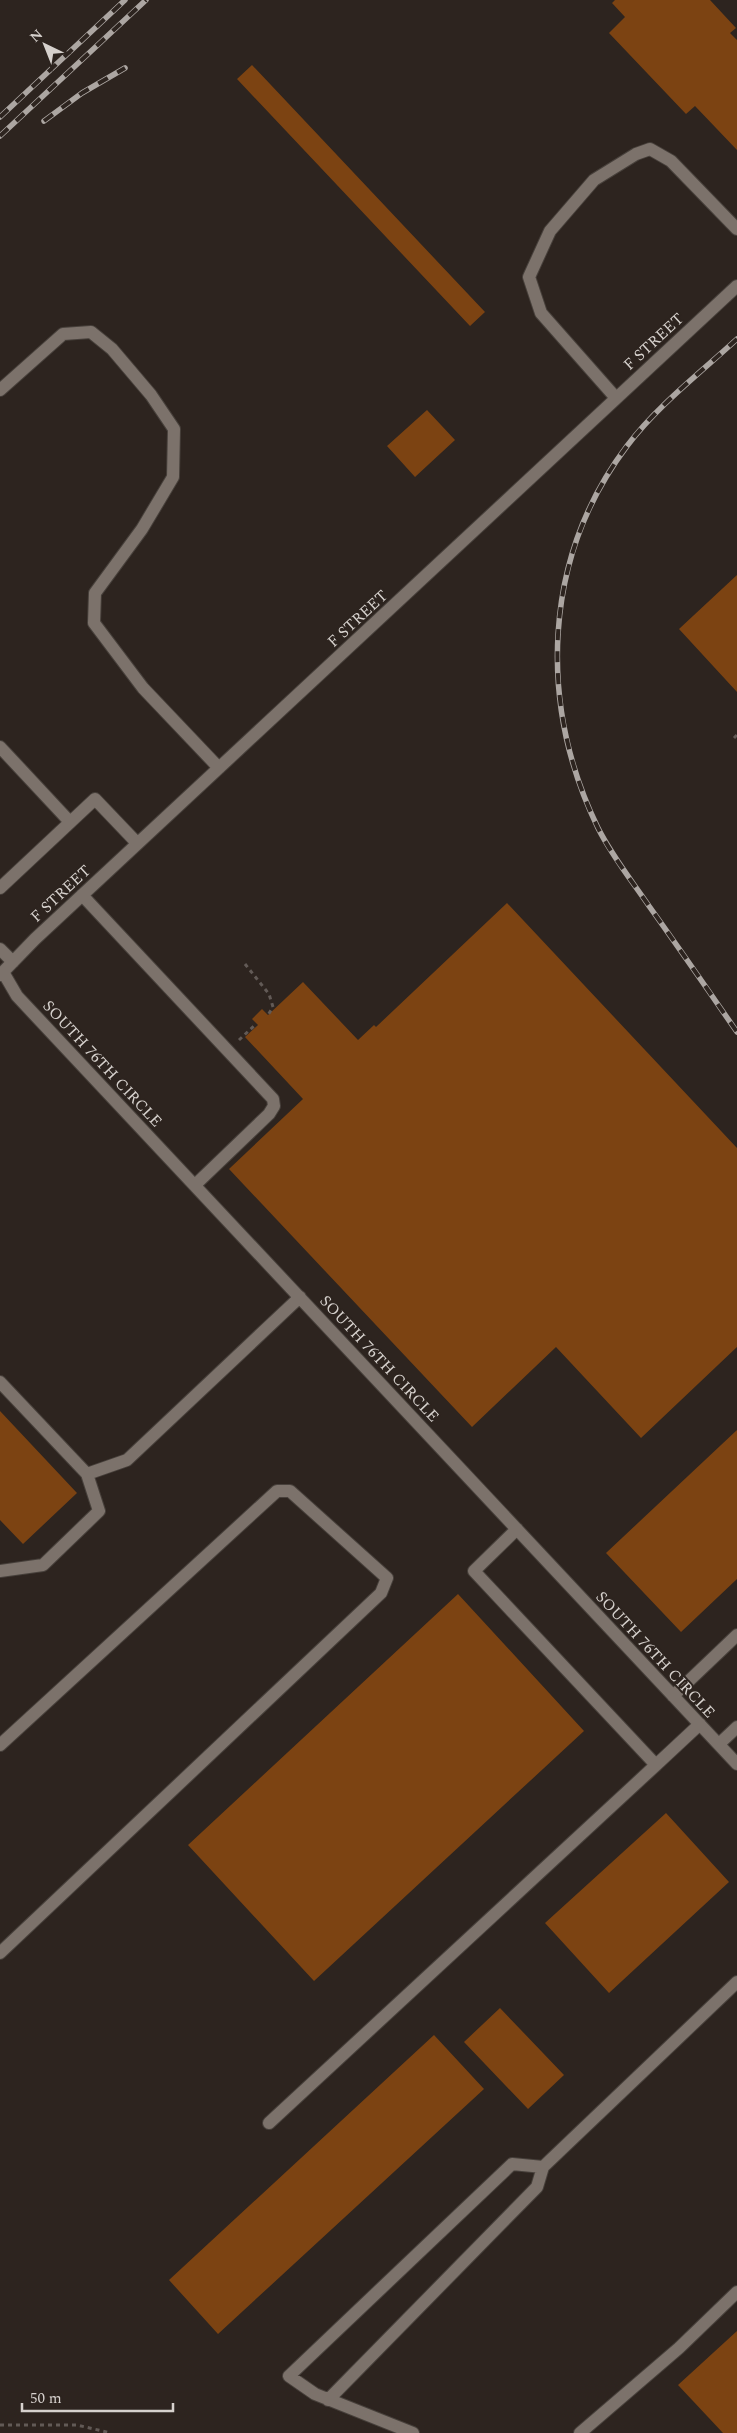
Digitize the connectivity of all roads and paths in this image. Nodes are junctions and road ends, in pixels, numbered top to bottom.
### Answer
1 (737, 230) edge
2 (737, 286) edge
3 (0, 390) edge
4 (616, 398) junction
5 (737, 735) edge
6 (734, 738) dead end
7 (0, 747) edge
8 (219, 768) junction
9 (70, 822) junction
10 (137, 843) junction
11 (0, 888) edge
12 (82, 895) junction
13 (0, 949) edge
14 (13, 962) junction
15 (245, 964) dead end
16 (1, 973) edge
17 (268, 1015) dead end
18 (256, 1024) dead end
19 (235, 1044) dead end
20 (195, 1185) junction
21 (300, 1297) junction
22 (0, 1382) edge
23 (87, 1474) junction
24 (517, 1529) junction
25 (0, 1571) edge
26 (737, 1635) edge
27 (673, 1696) junction
28 (700, 1724) junction
29 (737, 1727) edge
30 (718, 1744) junction
31 (0, 1745) edge
32 (737, 1764) edge
33 (656, 1765) junction
34 (0, 1952) edge
35 (737, 1982) edge
36 (269, 2123) dead end
37 (543, 2167) junction
38 (737, 2292) edge
39 (328, 2400) junction
40 (0, 2425) edge
41 (111, 2433) edge
42 (413, 2433) edge
43 (580, 2433) edge

1 - 4 street
2 - 4 street, F STREET
3 - 8 street
4 - 8 street, F STREET
5 - 6 path
7 - 9 street
8 - 10 street, F STREET
9 - 10 street
9 - 11 street
10 - 12 street, F STREET
12 - 14 street, F STREET
12 - 20 street
13 - 14 street
14 - 16 street, F STREET
15 - 17 path
16 - 20 street, SOUTH 76TH CIRCLE
18 - 19 path
20 - 21 street, SOUTH 76TH CIRCLE
21 - 23 street
21 - 24 street, SOUTH 76TH CIRCLE
22 - 23 street
23 - 25 street
24 - 27 street, SOUTH 76TH CIRCLE
24 - 33 street
26 - 27 street
27 - 28 street, SOUTH 76TH CIRCLE
28 - 30 street, SOUTH 76TH CIRCLE
28 - 33 street
29 - 30 street
30 - 32 street, SOUTH 76TH CIRCLE
31 - 34 street
33 - 36 street
35 - 37 street
37 - 39 street
37 - 39 street
38 - 43 street
39 - 42 street
40 - 41 path

